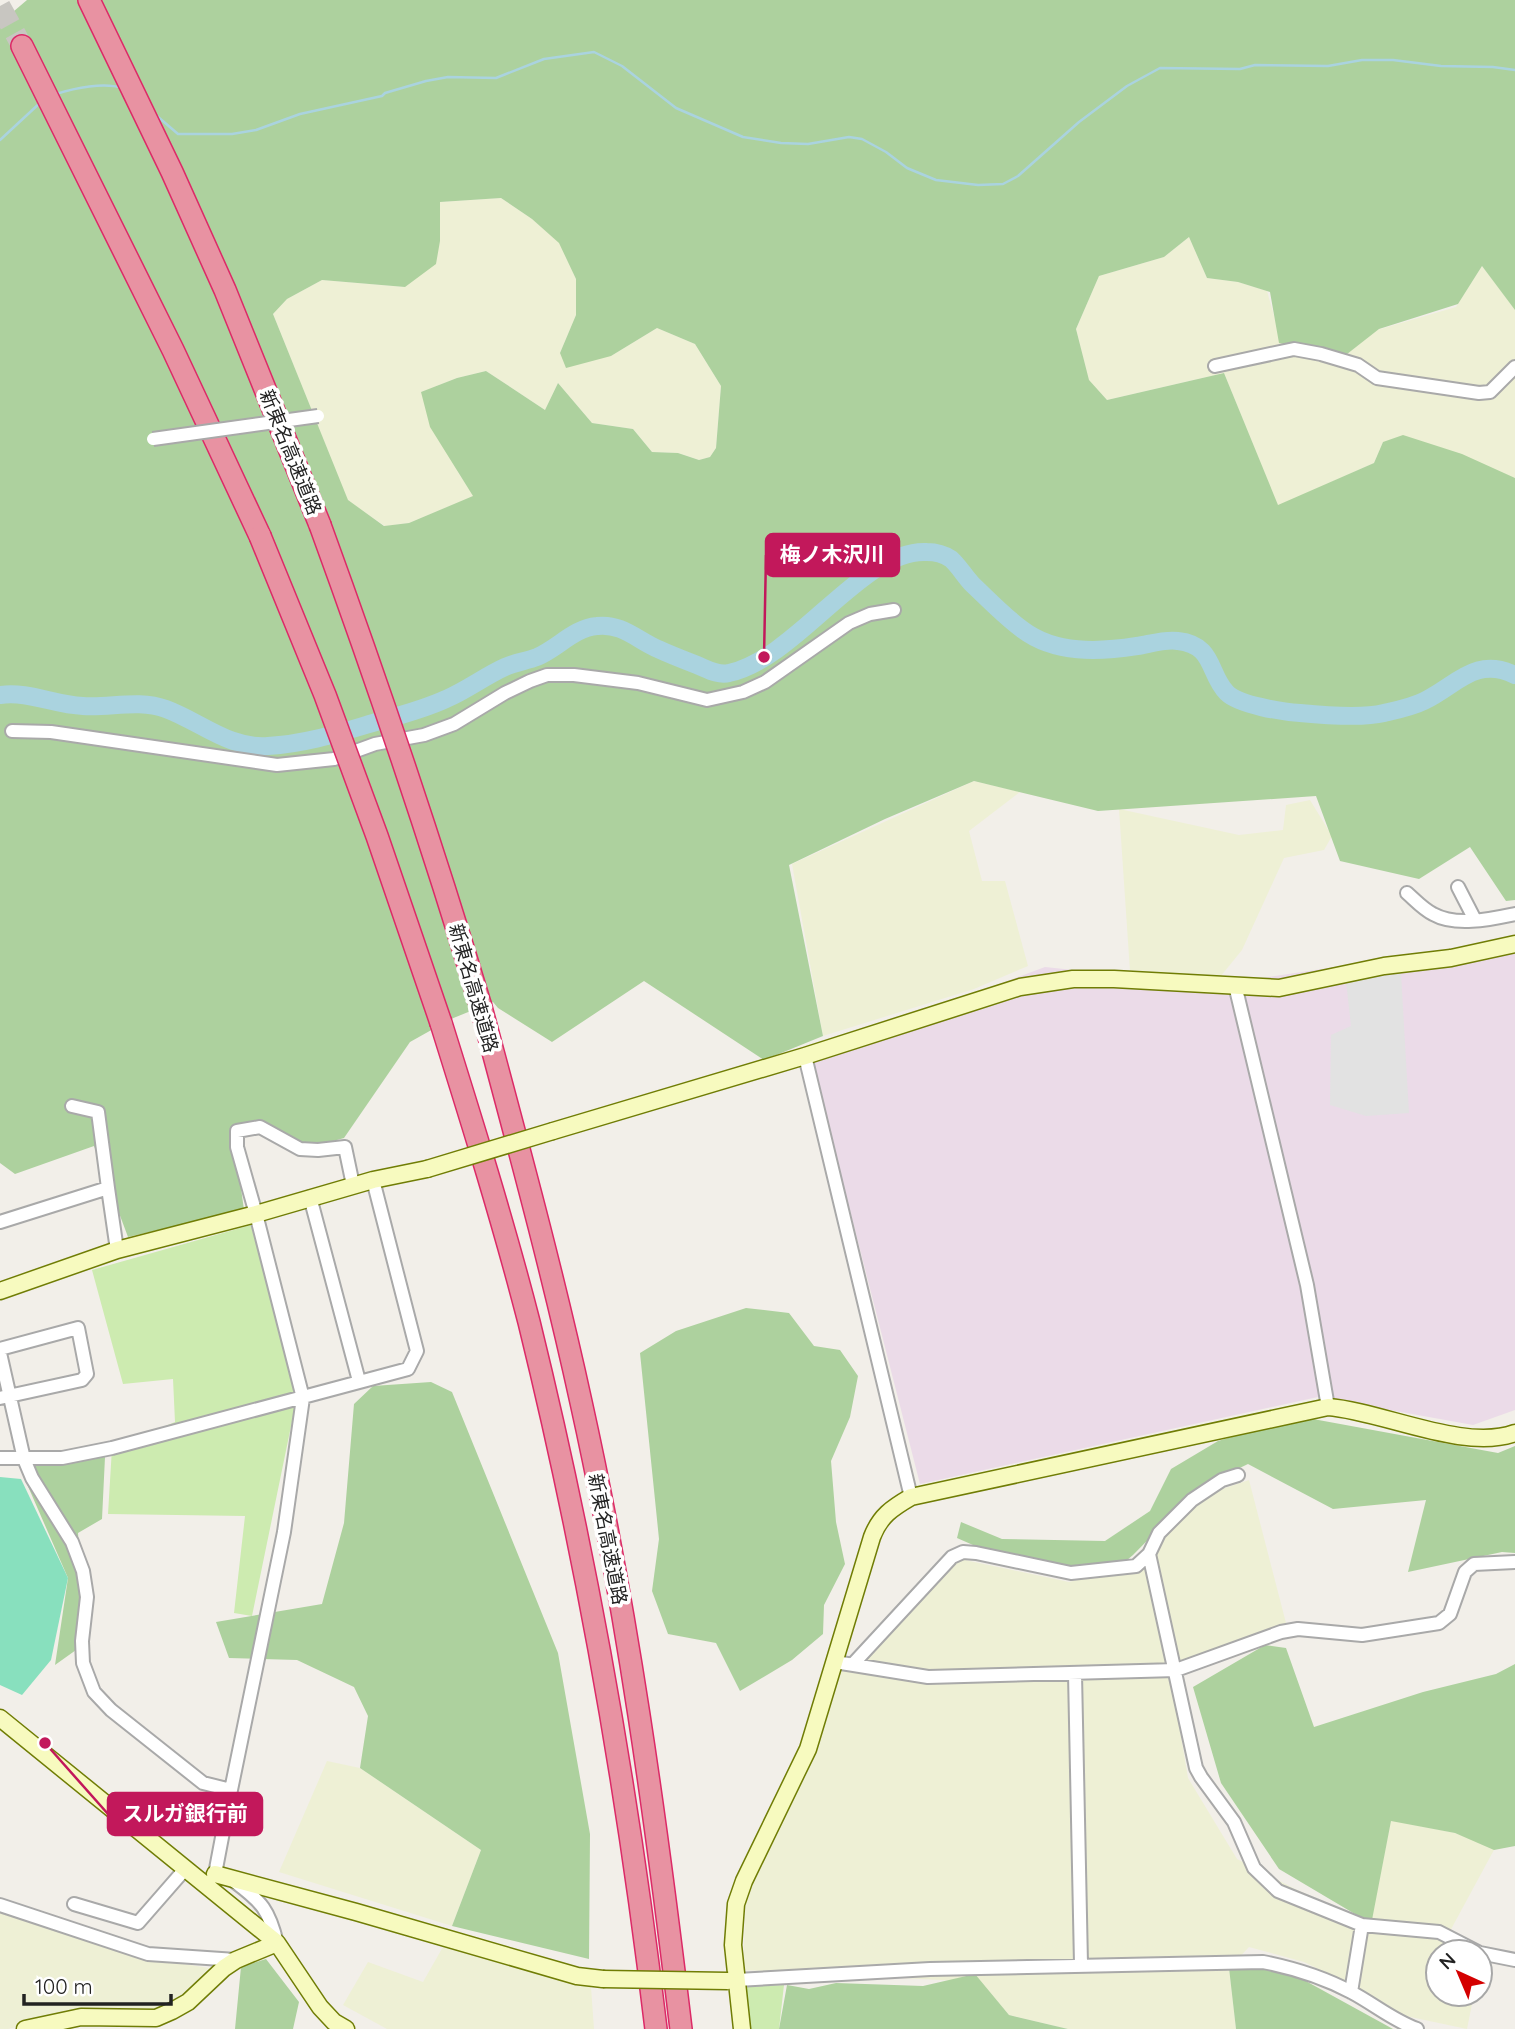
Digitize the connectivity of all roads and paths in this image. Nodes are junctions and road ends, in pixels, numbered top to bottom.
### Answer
1 (89, 0) edge
2 (22, 46) tunnel mouth
3 (1215, 366) dead end
4 (1515, 367) edge
5 (318, 416) dead end
6 (153, 439) dead end
7 (894, 610) dead end
8 (12, 731) dead end
9 (1458, 887) dead end
10 (1407, 893) dead end
11 (1515, 914) edge
12 (1475, 920) junction
13 (1515, 944) edge
14 (1236, 985) junction
15 (805, 1056) junction
16 (72, 1106) dead end
17 (373, 1180) junction
18 (353, 1185) junction
19 (108, 1188) junction
20 (310, 1197) junction
21 (256, 1214) junction
22 (0, 1222) edge
23 (117, 1250) junction
24 (0, 1291) edge
25 (0, 1351) edge
26 (359, 1381) junction
27 (6, 1397) edge
28 (303, 1398) junction
29 (1328, 1407) junction
30 (1515, 1433) edge
31 (0, 1458) edge
32 (24, 1459) junction
33 (1238, 1475) dead end
34 (911, 1497) junction
35 (1149, 1554) junction
36 (1515, 1562) edge
37 (835, 1662) junction
38 (853, 1664) junction
39 (1176, 1670) junction
40 (1075, 1674) junction
41 (0, 1718) edge
42 (230, 1790) junction
43 (186, 1868) junction
44 (214, 1882) junction
45 (74, 1904) dead end
46 (0, 1905) edge
47 (1362, 1925) junction
48 (1451, 1938) edge
49 (277, 1943) junction
50 (1494, 1955) edge
51 (236, 1960) junction
52 (1515, 1960) edge
53 (1081, 1965) junction
54 (732, 1981) junction
55 (1351, 1992) junction
56 (25, 2029) edge
57 (346, 2029) edge
58 (656, 2029) edge
59 (681, 2029) edge
60 (741, 2029) edge
61 (1418, 2029) edge

1 - 59 highway, 新東名高速道路, bridge
2 - 58 highway, 新東名高速道路, bridge
3 - 4 street
5 - 6 street, bridge
7 - 8 street
9 - 12 street
10 - 12 street
11 - 12 street
13 - 14 street
14 - 15 street
14 - 29 street
15 - 17 street, bridge
15 - 34 street
16 - 19 street
17 - 18 street
17 - 26 street
18 - 20 street
18 - 21 street
19 - 22 street
19 - 23 street
20 - 21 street
20 - 26 street
21 - 23 street
21 - 28 street
23 - 24 street
25 - 27 street
25 - 27 street
26 - 28 street
27 - 32 street
28 - 32 street
28 - 42 street
29 - 30 street
29 - 34 street
31 - 32 street
32 - 42 street
33 - 35 street
34 - 37 street
35 - 38 street
35 - 39 street
36 - 39 street
37 - 38 street
37 - 54 street
38 - 40 street
39 - 40 street
39 - 47 street
40 - 53 street
41 - 43 street
42 - 44 street
43 - 44 street
43 - 45 street
44 - 49 street
44 - 54 street, bridge
46 - 51 street
47 - 48 street
47 - 55 street
49 - 51 street
49 - 57 street
50 - 52 street
51 - 56 street
53 - 54 street
53 - 55 street
54 - 60 street
55 - 61 street

